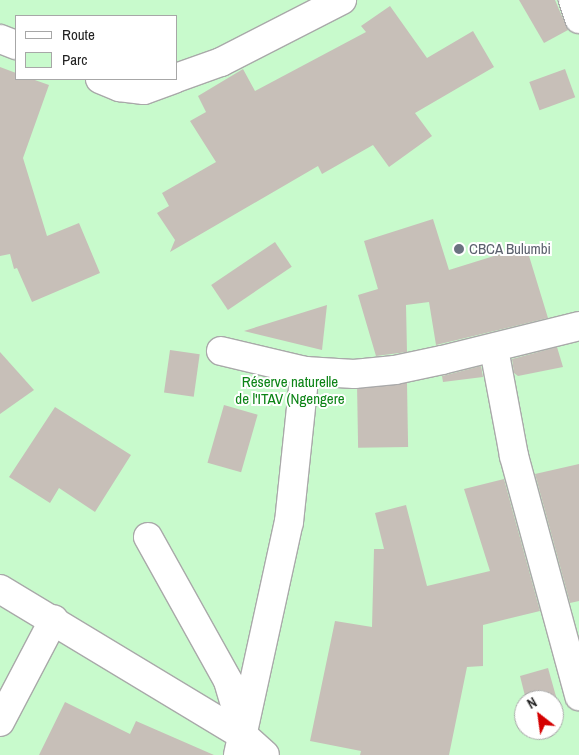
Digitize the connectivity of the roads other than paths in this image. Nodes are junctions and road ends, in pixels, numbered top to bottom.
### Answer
1 (342, 0) edge
2 (573, 0) edge
3 (579, 20) edge
4 (0, 39) edge
5 (15, 45) edge
6 (178, 77) edge
7 (170, 80) edge
8 (110, 83) edge
9 (579, 326) edge
10 (494, 349) junction
11 (221, 351) dead end
12 (305, 371) junction
13 (148, 536) dead end
14 (0, 589) edge
15 (54, 619) junction
16 (579, 696) edge
17 (0, 722) edge
18 (242, 746) edge
19 (265, 755) edge

1 - 6 street
2 - 3 street
4 - 5 street
7 - 8 street
9 - 10 street
10 - 12 street
10 - 16 street
11 - 12 street
12 - 18 street
13 - 18 street
14 - 15 street
15 - 17 street
15 - 18 street
18 - 19 street

